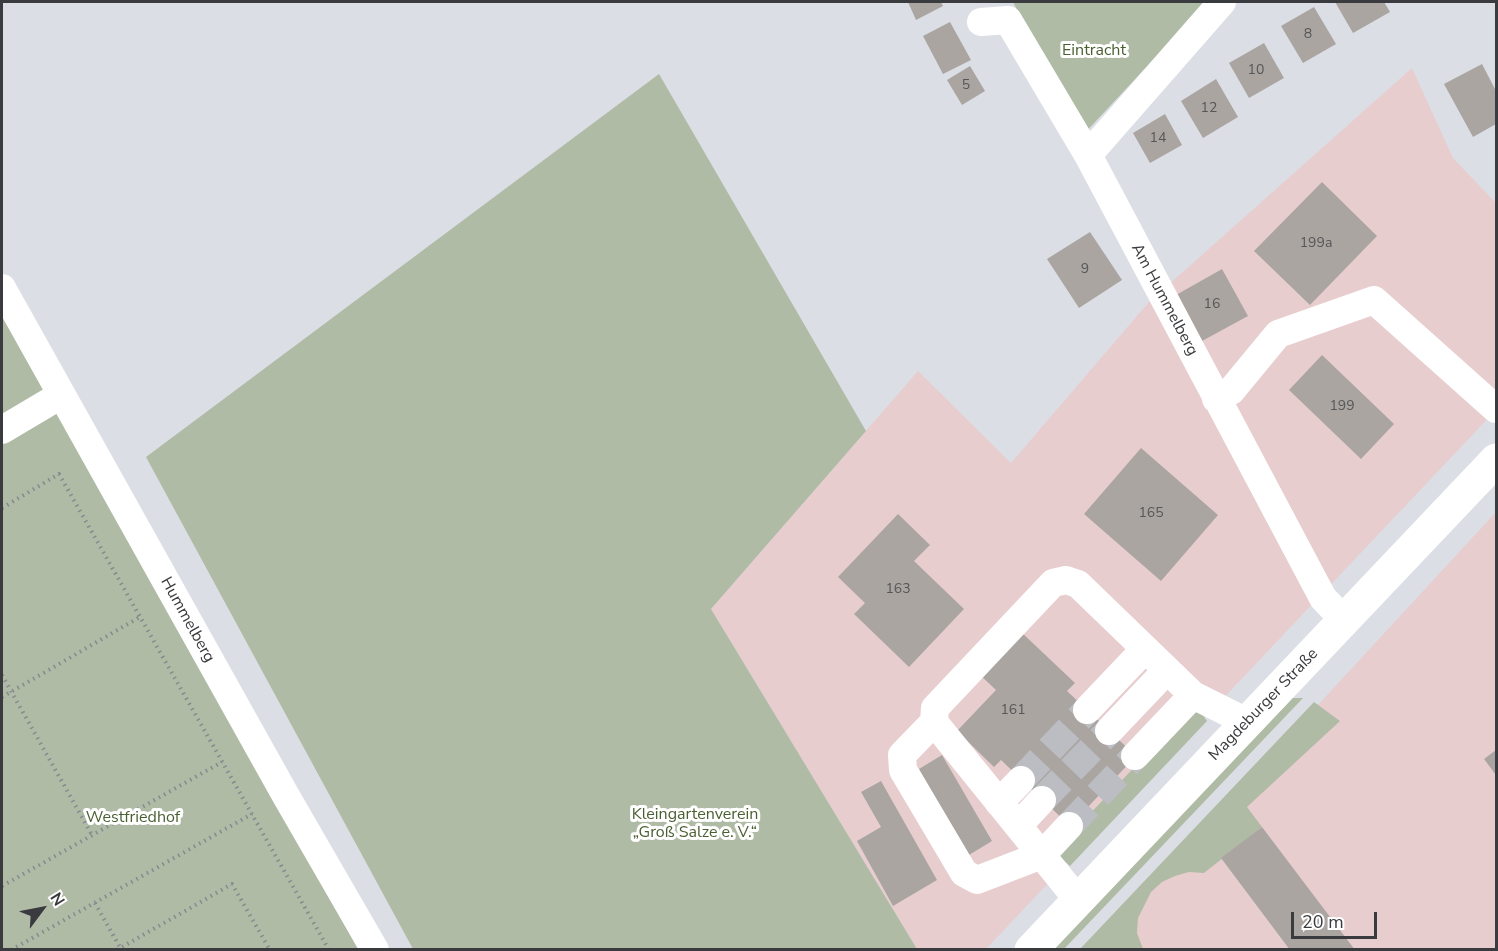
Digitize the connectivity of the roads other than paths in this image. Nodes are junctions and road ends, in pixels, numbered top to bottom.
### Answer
1 (1222, 2) edge
2 (981, 22) dead end
3 (1088, 155) junction
4 (2, 288) edge
5 (61, 395) junction
6 (1216, 399) junction
7 (1497, 410) edge
8 (2, 430) edge
9 (1497, 460) edge
10 (1344, 620) junction
11 (1145, 649) junction
12 (1167, 670) junction
13 (1193, 694) junction
14 (1087, 710) tunnel mouth
15 (934, 722) junction
16 (1247, 722) junction
17 (1109, 731) tunnel mouth
18 (1135, 756) tunnel mouth
19 (1021, 780) tunnel mouth
20 (1042, 800) tunnel mouth
21 (999, 803) junction
22 (1070, 825) tunnel mouth
23 (1018, 826) junction
24 (1042, 855) junction
25 (1078, 900) junction
26 (375, 950) edge
27 (1031, 950) edge

1 - 3 street
2 - 3 street, Am Hummelberg
3 - 6 street, Am Hummelberg
4 - 5 street, Hummelberg
5 - 8 street
5 - 26 street, Hummelberg
6 - 7 street
6 - 10 street, Am Hummelberg
9 - 10 main road, Magdeburger Straße
10 - 16 main road, Magdeburger Straße
11 - 12 street
11 - 14 street
11 - 15 street
12 - 13 street
12 - 17 street
13 - 16 street
13 - 18 street
15 - 21 street
15 - 24 street
16 - 25 main road, Magdeburger Straße
19 - 21 street
20 - 23 street
21 - 23 street
22 - 24 street
23 - 24 street
24 - 25 street
25 - 27 main road, Magdeburger Straße

